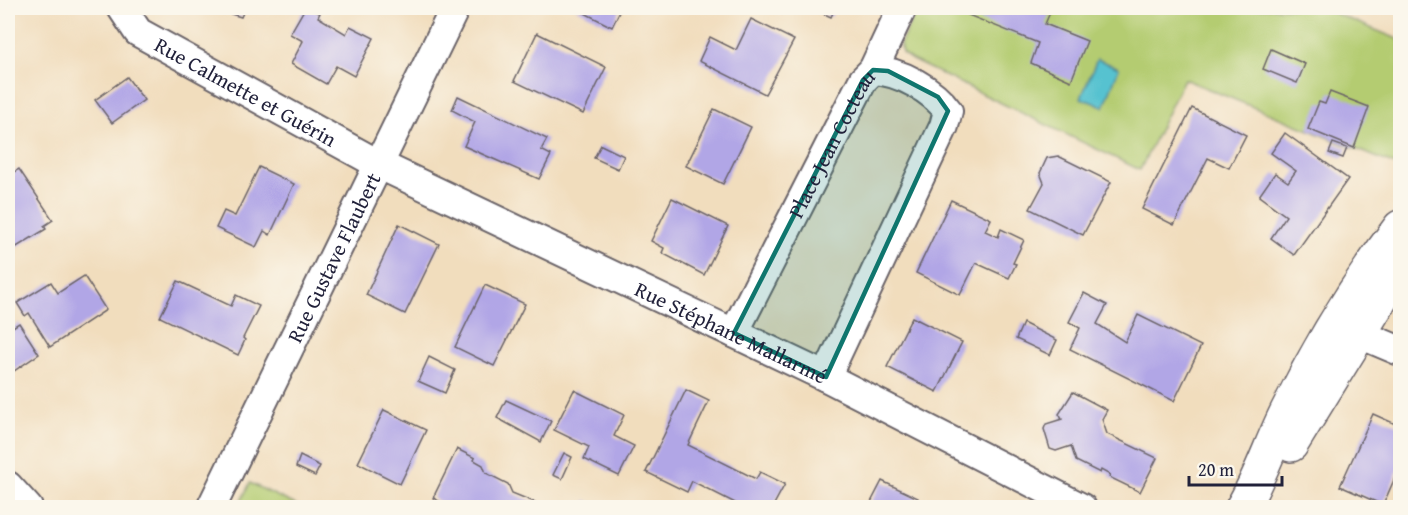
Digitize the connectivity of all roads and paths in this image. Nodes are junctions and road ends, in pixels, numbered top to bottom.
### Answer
1 (122, 8) edge
2 (455, 8) edge
3 (902, 8) edge
4 (873, 70) junction
5 (378, 164) junction
6 (1401, 227) edge
7 (1401, 268) edge
8 (1349, 324) junction
9 (734, 333) junction
10 (1401, 351) edge
11 (826, 377) junction
12 (8, 486) edge
13 (1247, 500) edge
14 (28, 507) edge
15 (211, 507) edge
16 (1082, 507) edge

1 - 5 street, Rue Calmette et Guérin
2 - 5 street, Rue Gustave Flaubert
3 - 4 street
4 - 9 street, Place Jean Cocteau
4 - 11 street, Place Jean Cocteau
5 - 9 street, Rue Stéphane Mallarmé
5 - 15 street, Rue Gustave Flaubert
6 - 8 street
7 - 8 street
8 - 10 street
8 - 13 street
9 - 11 street, Rue Stéphane Mallarmé
11 - 16 street, Rue Stéphane Mallarmé
12 - 14 street

